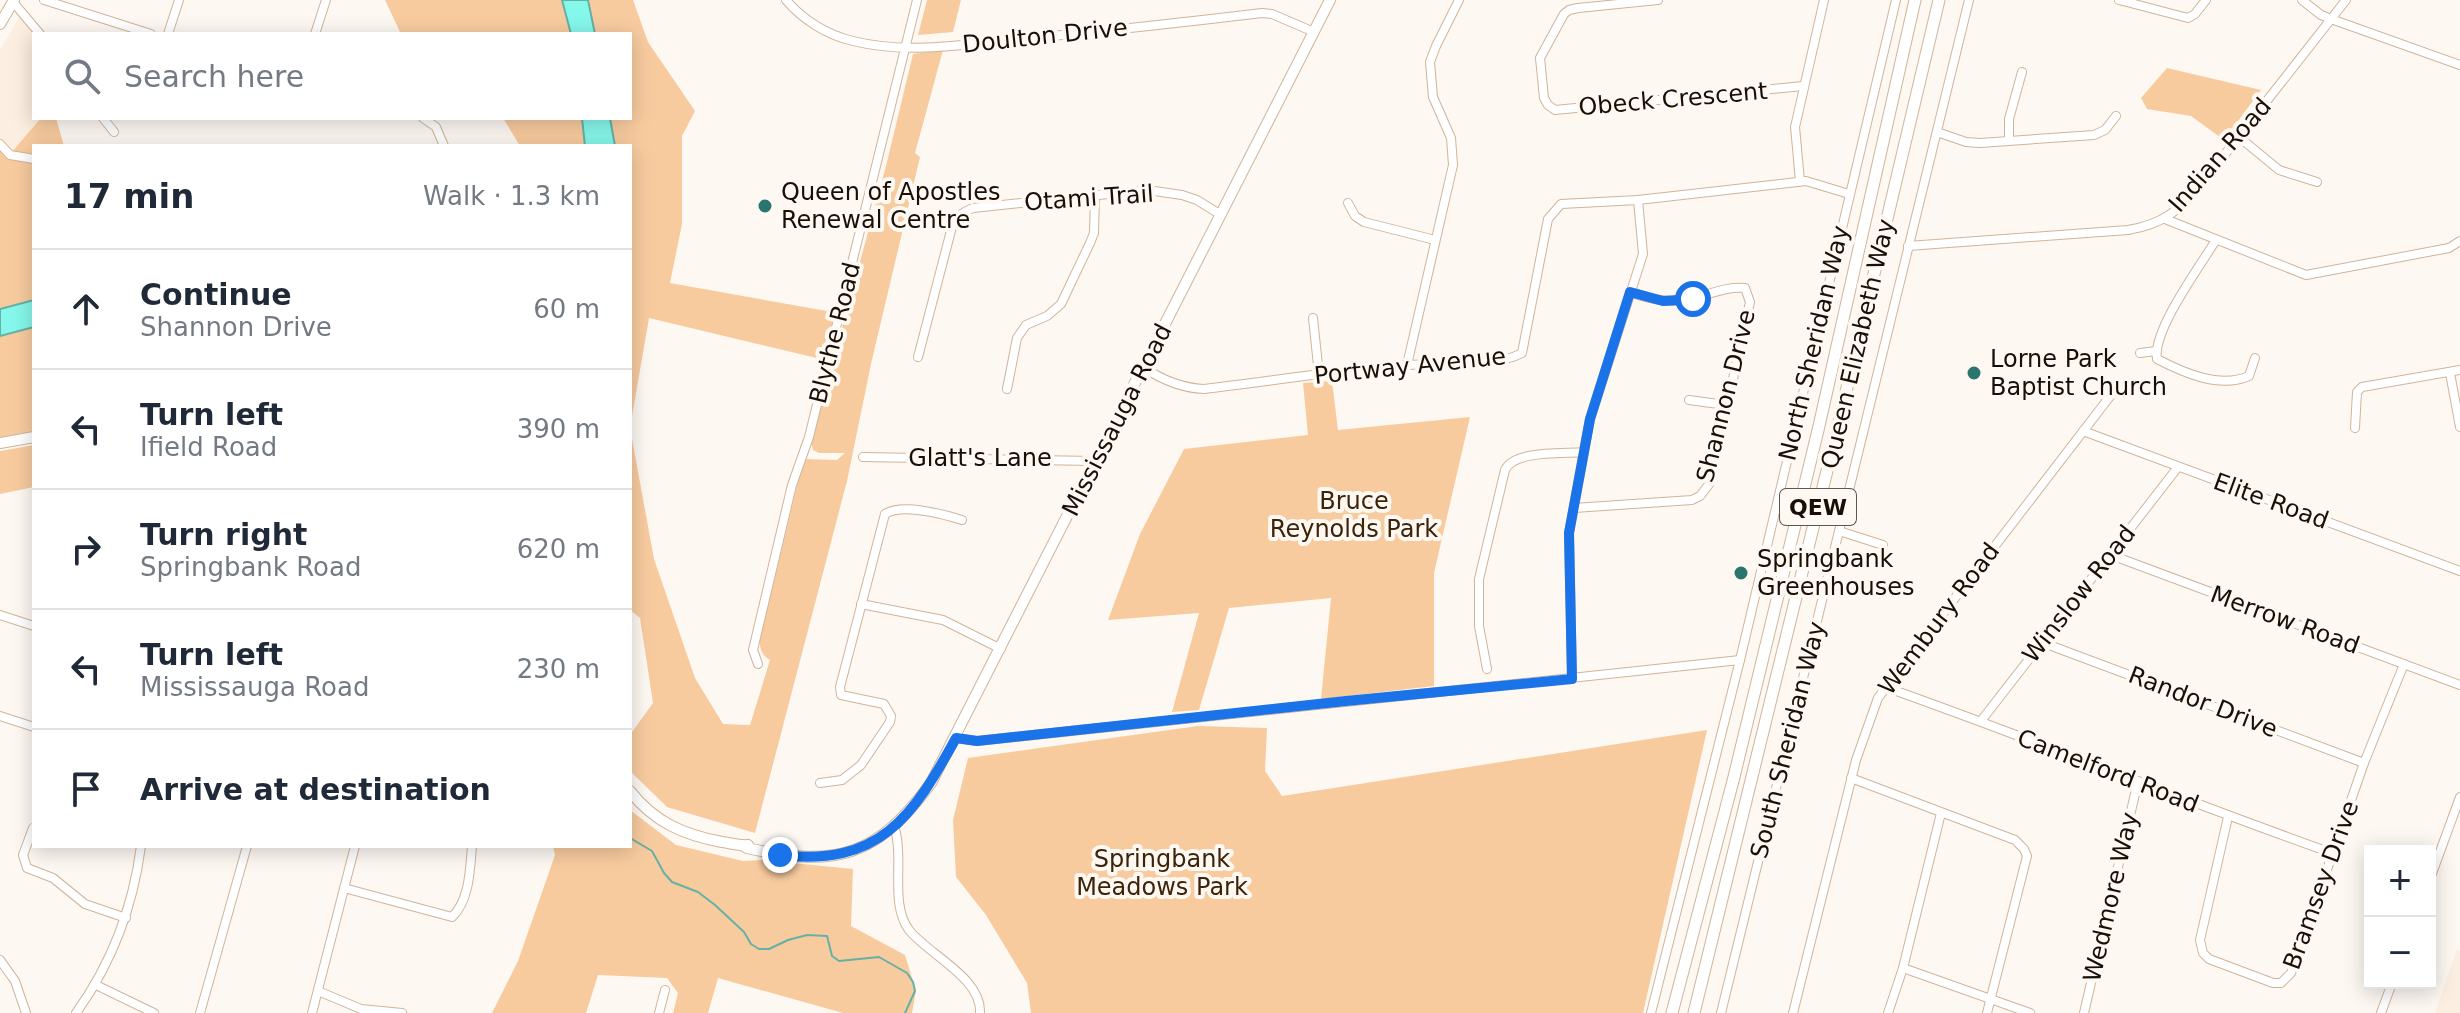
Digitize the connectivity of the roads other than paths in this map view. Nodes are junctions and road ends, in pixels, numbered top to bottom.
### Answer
1 (44, 0) edge
2 (179, 0) edge
3 (326, 0) edge
4 (786, 0) edge
5 (917, 0) edge
6 (1330, 0) edge
7 (1459, 0) edge
8 (1658, 0) edge
9 (1824, 0) edge
10 (1896, 0) edge
11 (1915, 0) edge
12 (1939, 0) edge
13 (1969, 0) edge
14 (2119, 0) edge
15 (2206, 0) edge
16 (2302, 0) edge
17 (2346, 0) edge
18 (14, 1) edge
19 (2331, 19) junction
20 (0, 24) edge
21 (38, 32) edge
22 (145, 32) edge
23 (169, 32) edge
24 (316, 32) edge
25 (1314, 32) junction
26 (904, 49) junction
27 (2460, 65) edge
28 (2022, 72) dead end
29 (1803, 86) junction
30 (2116, 116) dead end
31 (105, 120) edge
32 (426, 120) edge
33 (114, 132) dead end
34 (1937, 132) junction
35 (2239, 137) junction
36 (2009, 140) junction
37 (0, 144) edge
38 (443, 144) edge
39 (32, 159) edge
40 (1800, 181) junction
41 (2317, 182) dead end
42 (1849, 194) junction
43 (1095, 196) junction
44 (1638, 200) junction
45 (1348, 203) dead end
46 (1221, 215) junction
47 (2165, 219) junction
48 (1435, 240) junction
49 (2216, 240) junction
50 (2460, 241) edge
51 (1908, 246) junction
52 (1630, 292) junction
53 (1313, 318) dead end
54 (2156, 351) junction
55 (2140, 353) dead end
56 (918, 357) dead end
57 (2255, 358) dead end
58 (1407, 365) junction
59 (1143, 367) junction
60 (2460, 370) edge
61 (2450, 373) junction
62 (1319, 375) junction
63 (1007, 389) dead end
64 (2111, 395) dead end
65 (1689, 400) dead end
66 (1726, 405) junction
67 (2460, 427) edge
68 (2355, 428) dead end
69 (2083, 431) junction
70 (32, 437) edge
71 (0, 443) edge
72 (1584, 452) junction
73 (863, 457) dead end
74 (1096, 461) junction
75 (2178, 467) junction
76 (1574, 508) junction
77 (962, 520) dead end
78 (1839, 531) junction
79 (1883, 545) dead end
80 (2111, 555) junction
81 (2460, 571) edge
82 (861, 604) junction
83 (0, 615) edge
84 (32, 625) edge
85 (2041, 642) junction
86 (1001, 649) junction
87 (1740, 660) junction
88 (758, 664) dead end
89 (2404, 664) junction
90 (1487, 669) dead end
91 (1572, 679) junction
92 (2460, 685) edge
93 (1885, 687) junction
94 (0, 716) edge
95 (1981, 721) junction
96 (32, 726) edge
97 (956, 738) junction
98 (2364, 763) junction
99 (1851, 778) junction
100 (2138, 781) junction
101 (820, 783) dead end
102 (632, 793) edge
103 (2460, 797) edge
104 (1941, 813) junction
105 (2228, 817) junction
106 (892, 828) junction
107 (32, 831) edge
108 (141, 848) edge
109 (246, 848) edge
110 (354, 848) edge
111 (472, 848) edge
112 (2332, 853) junction
113 (2436, 863) edge
114 (344, 888) junction
115 (126, 918) junction
116 (0, 960) edge
117 (1903, 968) junction
118 (96, 985) junction
119 (2390, 989) edge
120 (665, 990) dead end
121 (318, 991) junction
122 (1990, 999) junction
123 (26, 1013) edge
124 (76, 1013) edge
125 (154, 1013) edge
126 (200, 1013) edge
127 (312, 1013) edge
128 (402, 1013) edge
129 (659, 1013) edge
130 (980, 1013) edge
131 (1651, 1013) edge
132 (1672, 1013) edge
133 (1694, 1013) edge
134 (1721, 1013) edge
135 (1793, 1013) edge
136 (1888, 1013) edge
137 (1987, 1013) edge
138 (2030, 1013) edge
139 (2084, 1013) edge
140 (2381, 1013) edge

1 - 22 street
2 - 23 street
3 - 24 street
4 - 26 street, Doulton Drive
5 - 26 street, Blythe Road
6 - 25 main road, Mississauga Road
7 - 48 street
8 - 29 street, Obeck Crescent
9 - 29 street
10 - 42 street, North Sheridan Way
11 - 132 highway, Queen Elizabeth Way / QEW
12 - 133 highway, Queen Elizabeth Way / QEW
13 - 34 street, South Sheridan Way
14 - 15 street
16 - 19 street
17 - 19 street, Indian Road
18 - 20 main road
18 - 21 street
19 - 27 street
19 - 35 street, Indian Road
25 - 26 street, Doulton Drive
25 - 46 main road, Mississauga Road
26 - 88 street, Blythe Road
28 - 36 street
29 - 40 street
30 - 36 street
31 - 33 street
32 - 38 street
34 - 36 street
34 - 51 street, South Sheridan Way
35 - 41 street
35 - 47 street, Indian Road
37 - 39 street
40 - 42 street, Portway Avenue
40 - 44 street, Portway Avenue
42 - 87 street, North Sheridan Way
43 - 46 street, Otami Trail
43 - 56 street, Otami Trail
43 - 63 street
44 - 52 street
44 - 58 street, Portway Avenue
45 - 48 street
46 - 59 main road, Mississauga Road
47 - 49 street
47 - 51 street, Indian Road
48 - 58 street
49 - 50 street
49 - 54 street
51 - 78 street, South Sheridan Way
52 - 66 street, Shannon Drive
52 - 72 street
53 - 62 street
54 - 55 street
54 - 57 street
58 - 62 street, Portway Avenue
59 - 62 street, Portway Avenue
59 - 74 main road, Mississauga Road
60 - 61 street
61 - 67 street
61 - 68 street
64 - 69 street, Wembury Road
65 - 66 street
66 - 76 street, Shannon Drive
69 - 75 street, Elite Road
69 - 93 street, Wembury Road
70 - 71 main road
72 - 76 street
72 - 90 street
73 - 74 street, Glatt's Lane
74 - 86 main road, Mississauga Road
75 - 80 street, Winslow Road
75 - 81 street, Elite Road
76 - 91 street
77 - 82 street
78 - 79 street
78 - 134 street, South Sheridan Way
80 - 85 street, Winslow Road
80 - 89 street, Merrow Road
82 - 86 street
82 - 101 street
83 - 84 street
85 - 95 street, Winslow Road
85 - 98 street, Randor Drive
86 - 97 main road, Mississauga Road
87 - 91 street
87 - 131 street, North Sheridan Way
89 - 92 street, Merrow Road
89 - 98 street, Bramsey Drive
91 - 97 street
93 - 95 street, Camelford Road
93 - 99 street, Wembury Road
94 - 96 street
95 - 100 street, Camelford Road
97 - 106 main road, Mississauga Road
98 - 112 street, Bramsey Drive
99 - 104 street
99 - 135 street, Wembury Road
100 - 105 street, Camelford Road
100 - 139 street, Wedmore Way
102 - 106 main road, Mississauga Road
103 - 113 street
104 - 117 street
104 - 122 street
105 - 112 street, Camelford Road
105 - 112 street, Bramsey Drive
106 - 130 street
107 - 115 street
108 - 115 street
109 - 126 street
110 - 114 street
111 - 114 street
114 - 121 street
115 - 118 street
116 - 123 street
117 - 122 street
117 - 136 street
118 - 124 street
118 - 125 street
119 - 140 street
120 - 129 street
121 - 127 street
121 - 128 street
122 - 137 street
122 - 138 street

